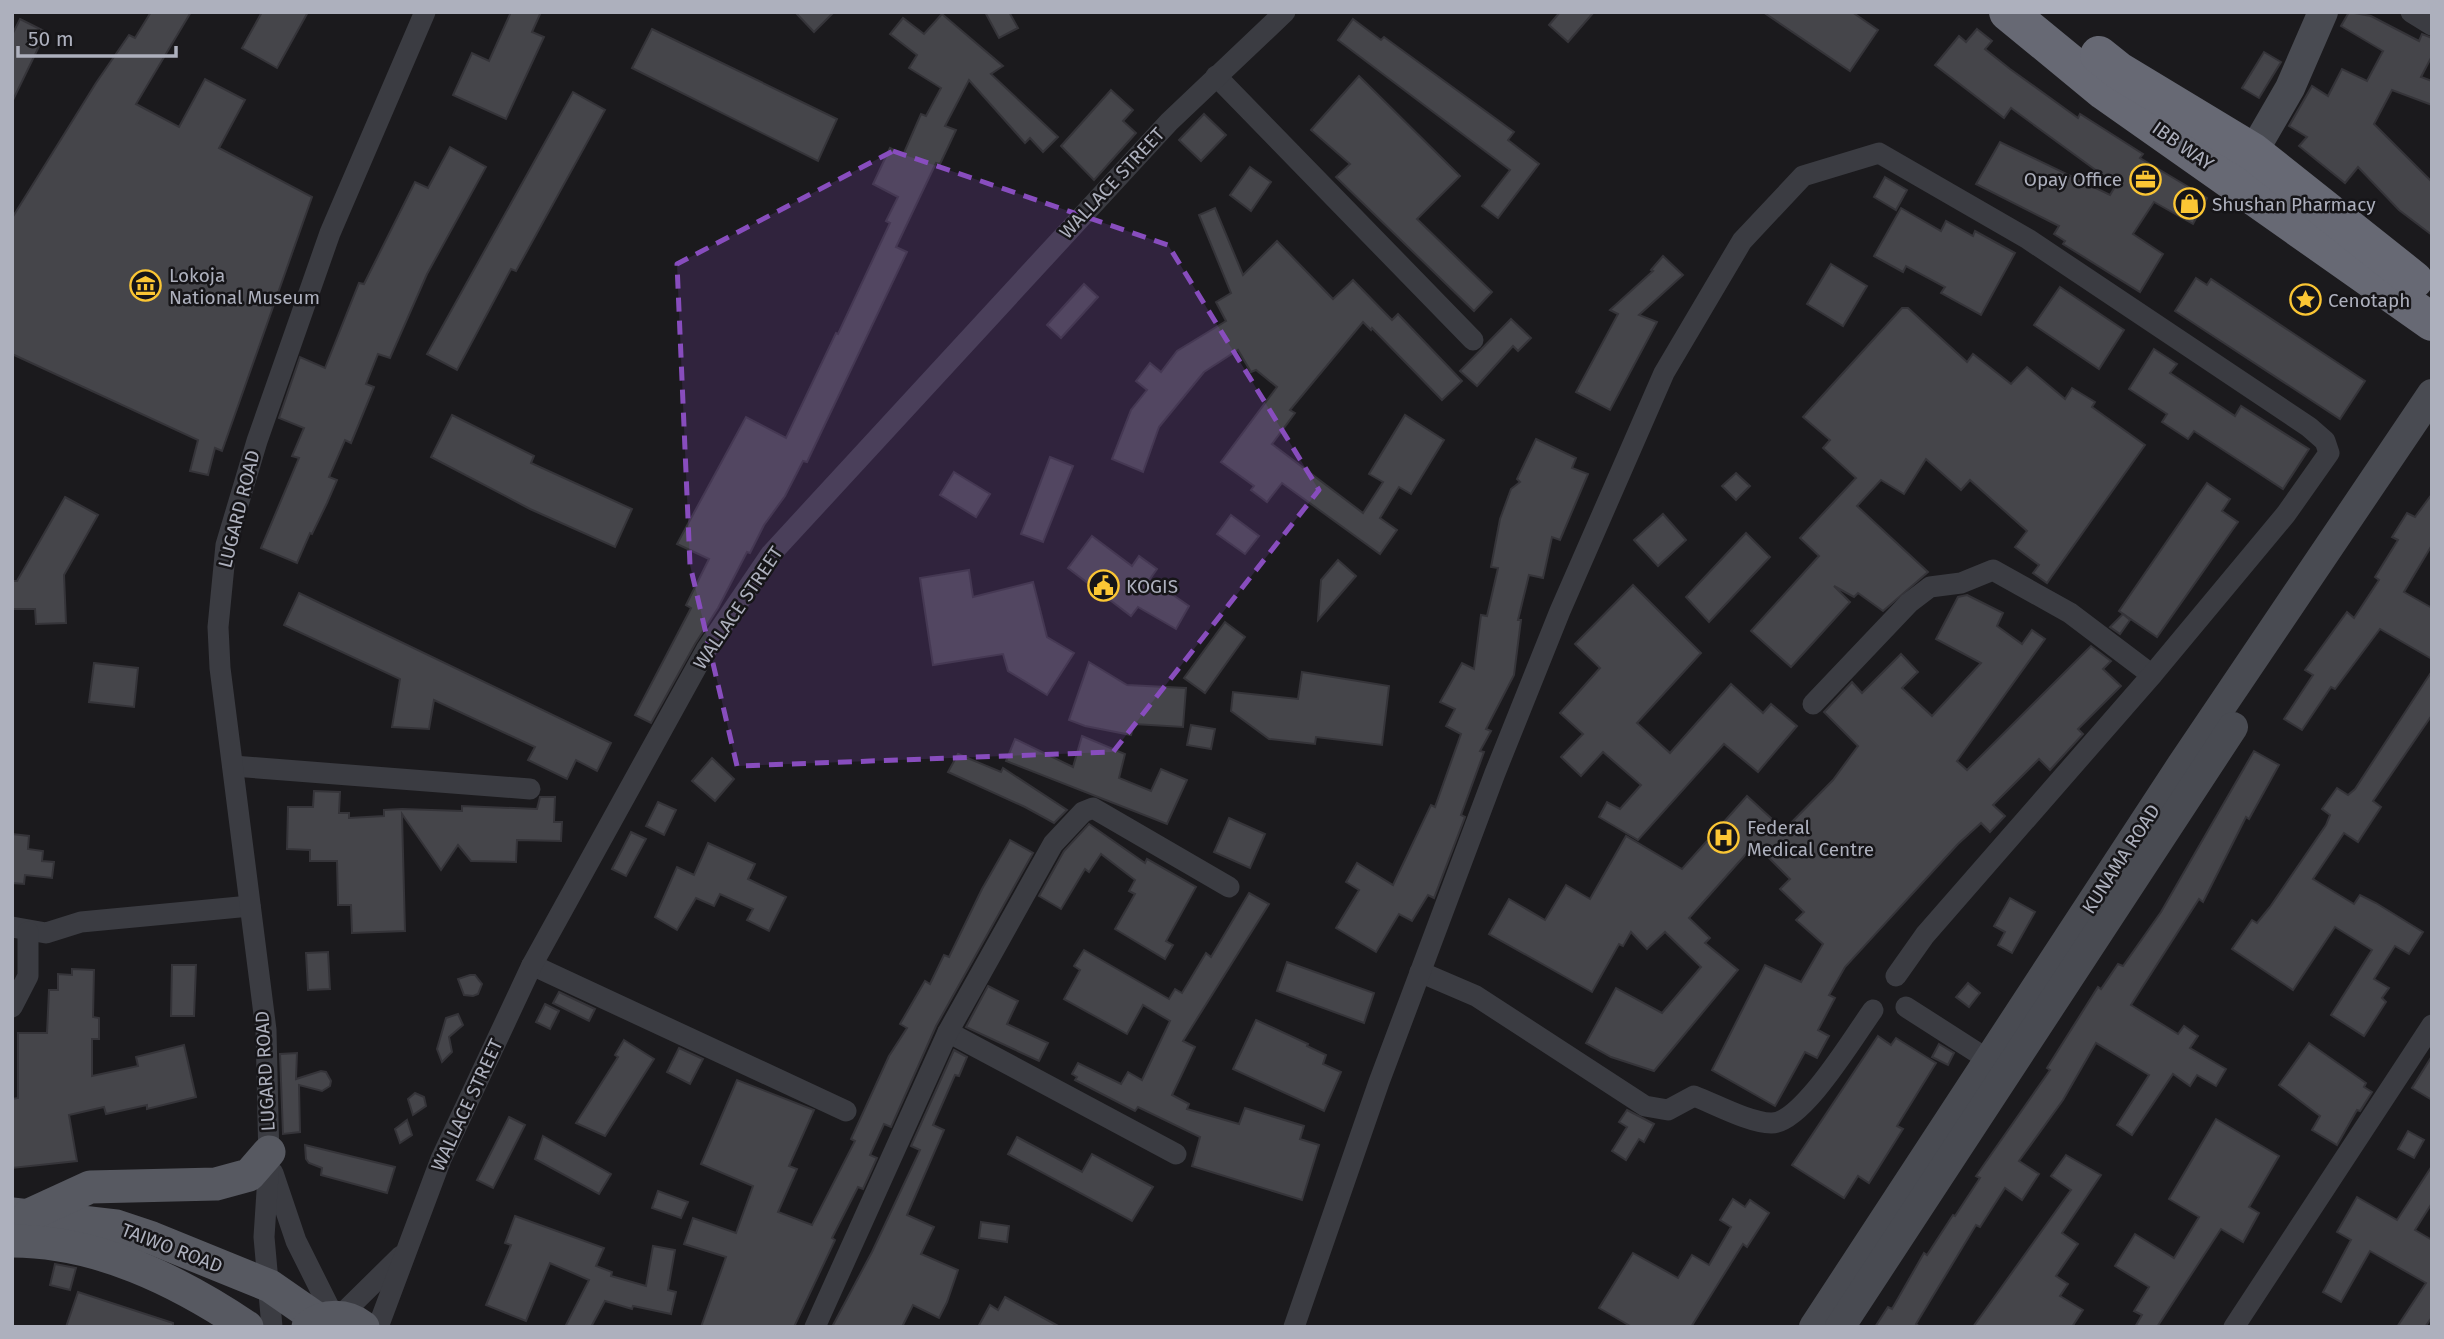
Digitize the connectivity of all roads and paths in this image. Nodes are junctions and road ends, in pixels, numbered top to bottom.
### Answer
1 (425, 12) edge
2 (1285, 12) edge
3 (2008, 12) edge
4 (2045, 12) edge
5 (2323, 12) edge
6 (2411, 12) edge
7 (2432, 25) edge
8 (1216, 76) junction
9 (2253, 152) junction
10 (2432, 295) edge
11 (2432, 322) edge
12 (1473, 340) dead end
13 (2432, 394) edge
14 (2432, 430) edge
15 (2152, 675) junction
16 (1813, 704) dead end
17 (233, 766) junction
18 (530, 789) dead end
19 (1229, 887) dead end
20 (250, 906) junction
21 (20, 929) edge
22 (532, 965) junction
23 (1420, 972) junction
24 (1896, 976) dead end
25 (12, 1007) edge
26 (1906, 1007) dead end
27 (1873, 1010) dead end
28 (2432, 1025) edge
29 (948, 1032) junction
30 (2000, 1067) junction
31 (846, 1111) dead end
32 (1175, 1154) dead end
33 (269, 1156) junction
34 (18, 1223) edge
35 (405, 1252) junction
36 (270, 1286) junction
37 (333, 1321) edge
38 (247, 1327) edge
39 (272, 1327) edge
40 (378, 1327) edge
41 (815, 1327) edge
42 (1294, 1327) edge
43 (1814, 1327) edge
44 (1840, 1327) edge
45 (2234, 1327) edge

1 - 17 street, LUGARD ROAD
2 - 8 street, WALLACE STREET
3 - 11 highway, IBB WAY
4 - 9 highway
5 - 9 main road
6 - 7 street
8 - 12 street
8 - 22 street, WALLACE STREET
9 - 10 highway
13 - 30 main road, KUNAMA ROAD
14 - 30 main road, KUNAMA ROAD
15 - 16 street
15 - 23 street
15 - 24 street
17 - 18 street
17 - 20 street, LUGARD ROAD
19 - 29 street
20 - 21 street
20 - 33 street, LUGARD ROAD
21 - 25 street
22 - 31 street
22 - 35 street, WALLACE STREET
23 - 27 street
23 - 42 street
26 - 30 street
28 - 45 street
29 - 32 street
29 - 41 street
30 - 43 main road, KUNAMA ROAD
30 - 44 main road, KUNAMA ROAD
33 - 34 main road
33 - 36 street
33 - 37 street
34 - 36 main road, TAIWO ROAD
34 - 38 main road, TAIWO ROAD
35 - 37 street
35 - 40 street, WALLACE STREET
36 - 37 main road, TAIWO ROAD
36 - 39 street

